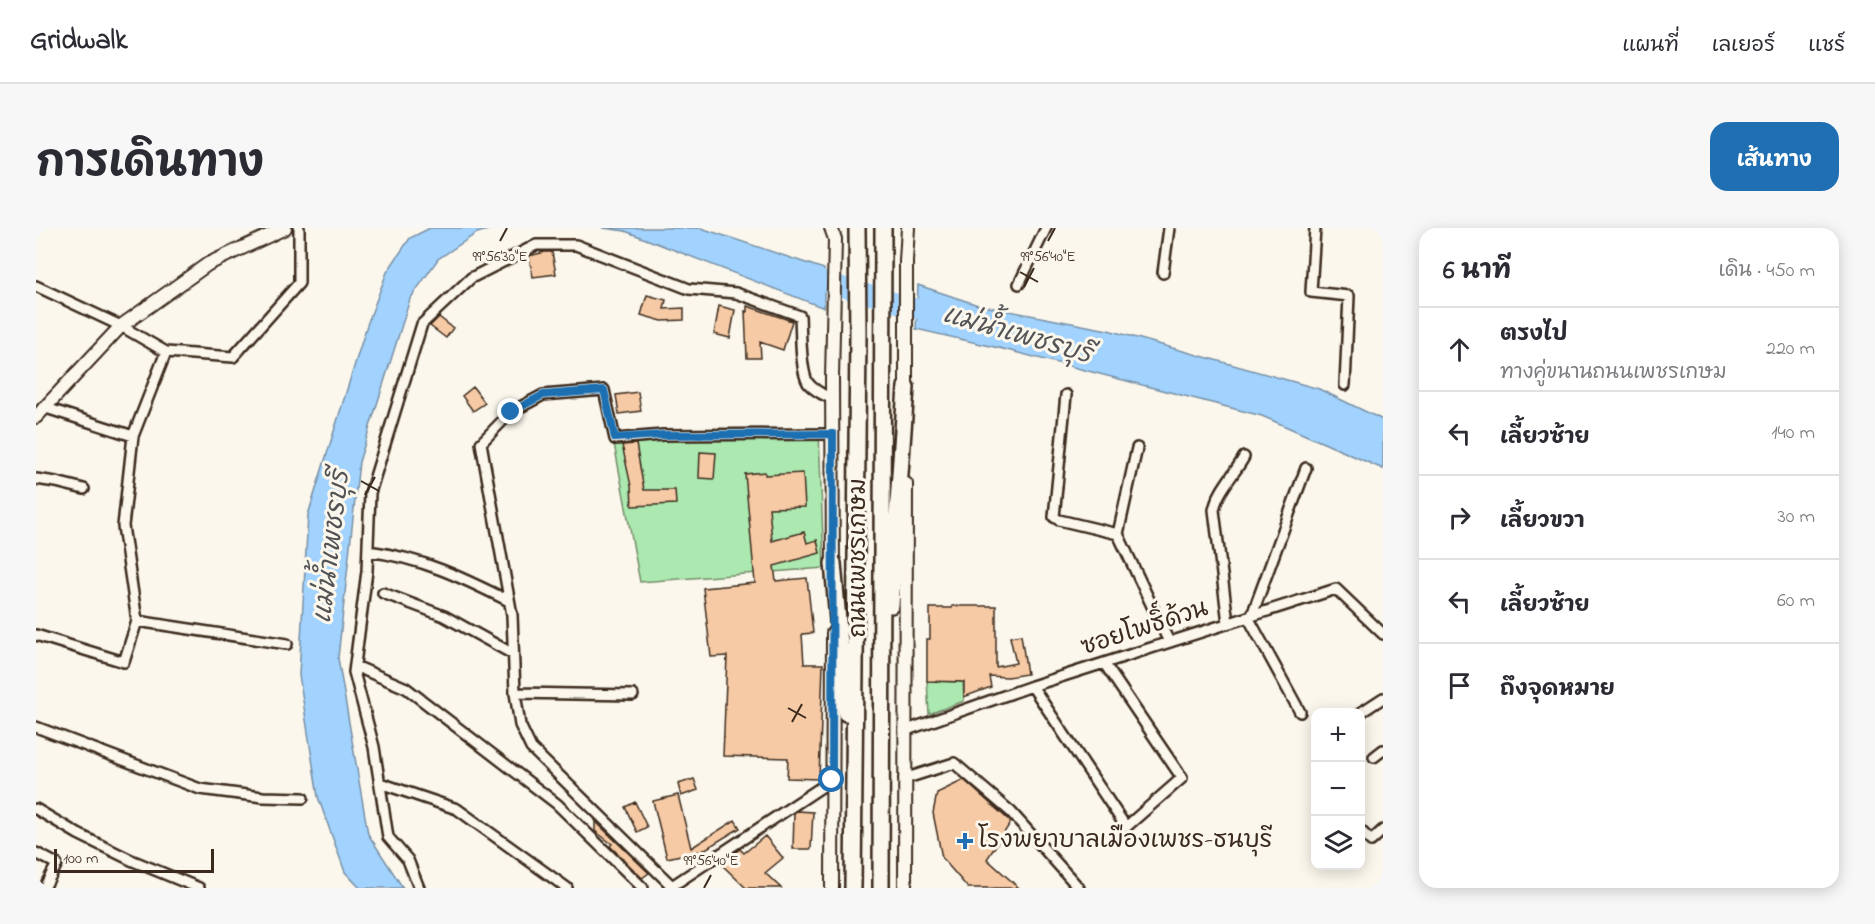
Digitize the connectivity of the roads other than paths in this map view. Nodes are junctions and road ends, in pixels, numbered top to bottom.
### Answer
1 (285, 228) edge
2 (299, 228) edge
3 (857, 228) edge
4 (883, 228) edge
5 (908, 228) edge
6 (1046, 228) edge
7 (1169, 228) edge
8 (1315, 228) edge
9 (833, 233) edge
10 (1163, 273) dead end
11 (1019, 284) dead end
12 (36, 286) edge
13 (121, 326) junction
14 (166, 352) junction
15 (1345, 385) dead end
16 (906, 387) junction
17 (1066, 395) dead end
18 (832, 399) junction
19 (40, 412) edge
20 (833, 434) junction
21 (133, 436) junction
22 (1137, 448) dead end
23 (1244, 457) dead end
24 (1306, 468) dead end
25 (36, 479) edge
26 (84, 489) dead end
27 (1118, 534) junction
28 (368, 551) junction
29 (833, 563) junction
30 (383, 592) dead end
31 (509, 601) junction
32 (1250, 616) junction
33 (137, 621) junction
34 (1228, 623) junction
35 (1383, 634) edge
36 (36, 635) edge
37 (1169, 642) junction
38 (287, 644) dead end
39 (513, 654) junction
40 (1104, 663) junction
41 (355, 666) junction
42 (1032, 686) junction
43 (515, 693) junction
44 (633, 695) dead end
45 (1383, 698) edge
46 (1365, 710) edge
47 (1300, 712) dead end
48 (36, 727) edge
49 (904, 731) junction
50 (881, 740) junction
51 (1383, 750) edge
52 (1374, 757) dead end
53 (904, 779) junction
54 (832, 780) junction
55 (380, 783) junction
56 (303, 798) dead end
57 (854, 806) junction
58 (36, 809) edge
59 (1383, 830) edge
60 (1365, 835) edge
61 (36, 853) edge
62 (670, 887) edge
63 (44, 888) edge
64 (199, 888) edge
65 (419, 888) edge
66 (567, 888) edge
67 (643, 888) edge
68 (832, 888) edge
69 (853, 888) edge
70 (881, 888) edge
71 (905, 888) edge
72 (1079, 888) edge

1 - 13 main road
2 - 14 street
3 - 57 highway, ถนนเพชรเกษม
4 - 50 highway, ถนนเพชรเกษม
5 - 16 main road
6 - 11 street
7 - 10 street
8 - 15 street
9 - 18 main road
12 - 13 street
13 - 14 street
13 - 19 main road
14 - 21 street
16 - 49 main road
16 - 50 highway
17 - 27 street
18 - 20 main road
18 - 28 street
19 - 21 street
20 - 29 main road
20 - 31 street
21 - 33 street
22 - 27 street
23 - 34 street
24 - 32 street
25 - 26 street
27 - 37 street
28 - 31 street
28 - 41 street
29 - 54 main road
29 - 57 highway
30 - 39 street
31 - 39 street
32 - 34 street, ซอยโพธิ์ด้วน
32 - 35 street, ซอยโพธิ์ด้วน
32 - 47 street
33 - 36 street
33 - 38 street
34 - 37 street, ซอยโพธิ์ด้วน
37 - 40 street, ซอยโพธิ์ด้วน
39 - 43 street
40 - 42 street, ซอยโพธิ์ด้วน
40 - 42 street
41 - 55 street
41 - 67 street
42 - 49 street, ซอยโพธิ์ด้วน
43 - 44 street
43 - 62 street
45 - 46 street
48 - 56 street
49 - 53 main road
50 - 70 highway, ถนนเพชรเกษม
51 - 52 street
53 - 71 main road
53 - 72 street
54 - 62 street
54 - 68 main road
55 - 65 street
55 - 66 street
57 - 69 highway, ถนนเพชรเกษม
58 - 64 street
59 - 60 street
61 - 63 street

